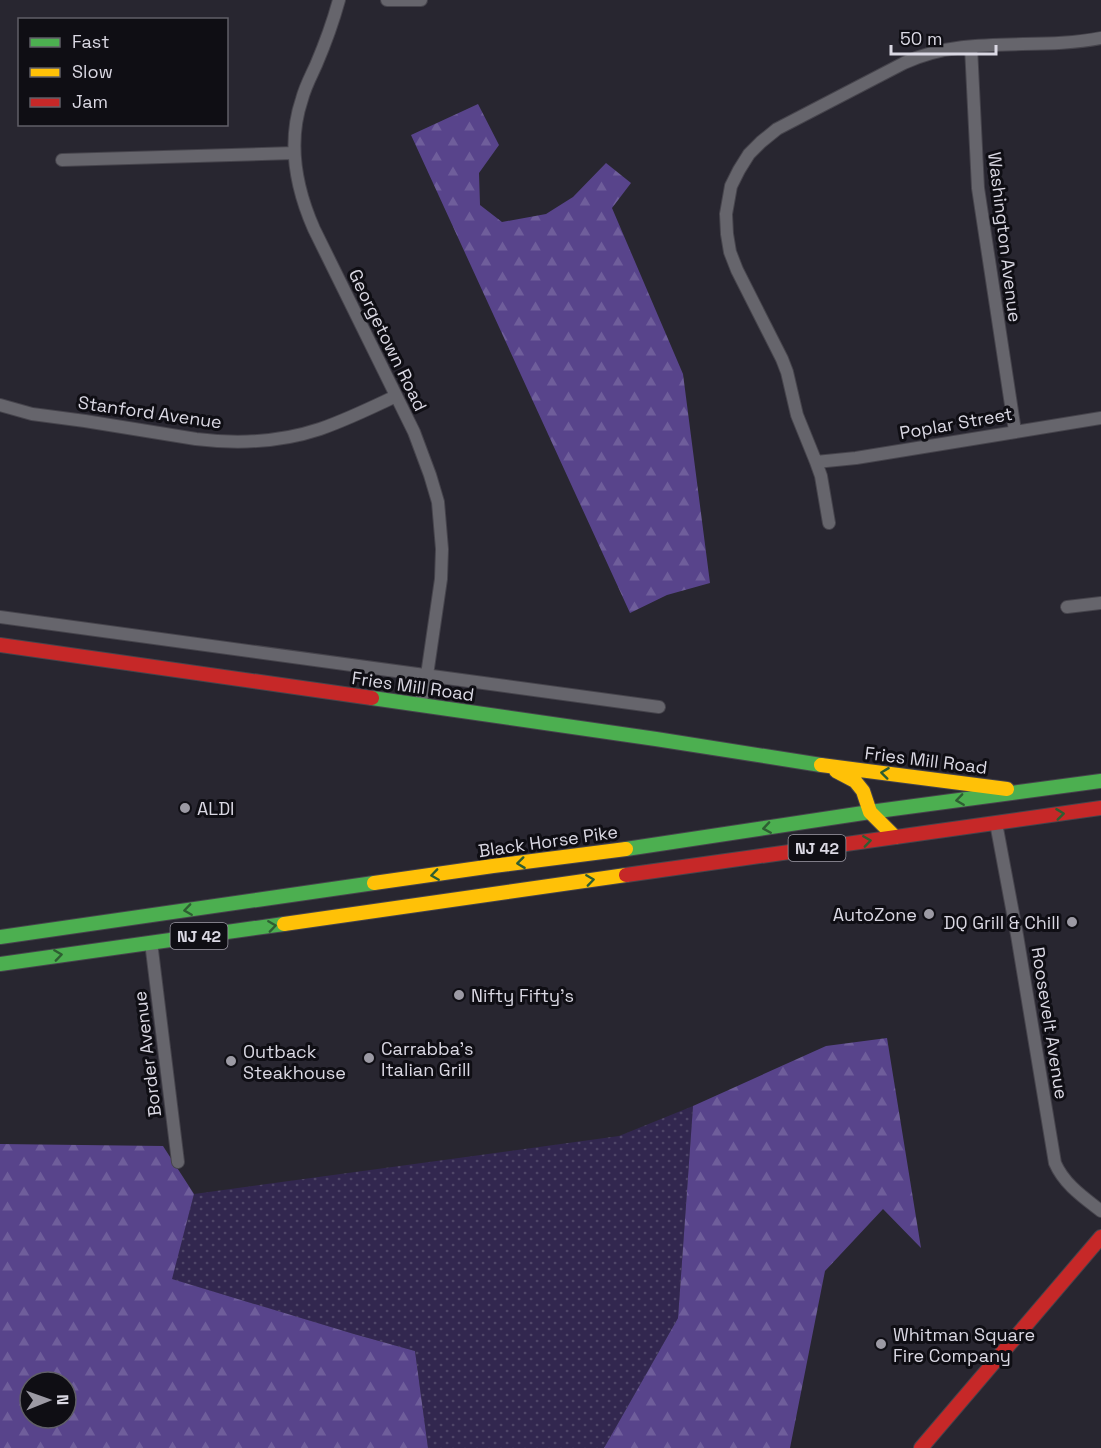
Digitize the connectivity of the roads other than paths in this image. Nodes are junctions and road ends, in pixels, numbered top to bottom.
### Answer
1 (339, 0) edge
2 (387, 0) edge
3 (421, 0) edge
4 (1101, 38) edge
5 (971, 47) junction
6 (294, 153) junction
7 (62, 160) dead end
8 (396, 396) junction
9 (0, 405) edge
10 (1101, 418) edge
11 (1015, 431) junction
12 (816, 462) junction
13 (829, 522) dead end
14 (1101, 603) edge
15 (1067, 607) dead end
16 (0, 617) edge
17 (0, 645) edge
18 (427, 675) junction
19 (420, 705) junction
20 (659, 707) dead end
21 (822, 765) junction
22 (1101, 781) edge
23 (1026, 791) junction
24 (1101, 808) edge
25 (870, 812) junction
26 (996, 823) junction
27 (895, 837) junction
28 (493, 866) junction
29 (252, 901) junction
30 (399, 908) junction
31 (0, 937) edge
32 (187, 937) junction
33 (151, 942) junction
34 (0, 964) edge
35 (178, 1162) dead end
36 (1101, 1211) edge
37 (1101, 1237) edge
38 (921, 1448) edge

1 - 6 street, Georgetown Road
2 - 3 street
4 - 5 street
5 - 11 street, Washington Avenue
5 - 12 street
6 - 7 street
6 - 8 street, Georgetown Road
8 - 9 street, Stanford Avenue
8 - 18 street, Georgetown Road
10 - 11 street, Poplar Street
11 - 12 street, Poplar Street
12 - 13 street
14 - 15 street
16 - 18 street, Fries Mill Road
17 - 19 main road, Fries Mill Road
18 - 19 street, Georgetown Road
18 - 20 street, Fries Mill Road
19 - 21 main road, Fries Mill Road
23 -> 21 main road, Fries Mill Road
21 - 25 main road, Fries Mill Road
22 - 23 main road, Black Horse Pike / NJ 42
23 -> 25 main road, Black Horse Pike / NJ 42
26 -> 24 main road, NJ 42
25 - 27 main road, Fries Mill Road
25 -> 28 main road, Black Horse Pike / NJ 42
26 - 27 main road, NJ 42
26 - 36 street, Roosevelt Avenue
30 -> 27 main road, NJ 42
28 -> 29 main road, Black Horse Pike / NJ 42
28 - 30 main road
29 -> 31 main road, Black Horse Pike / NJ 42
29 - 32 main road
32 -> 30 main road, NJ 42
32 - 33 main road, NJ 42
34 -> 33 main road, NJ 42
33 - 35 street, Border Avenue
37 - 38 main road

